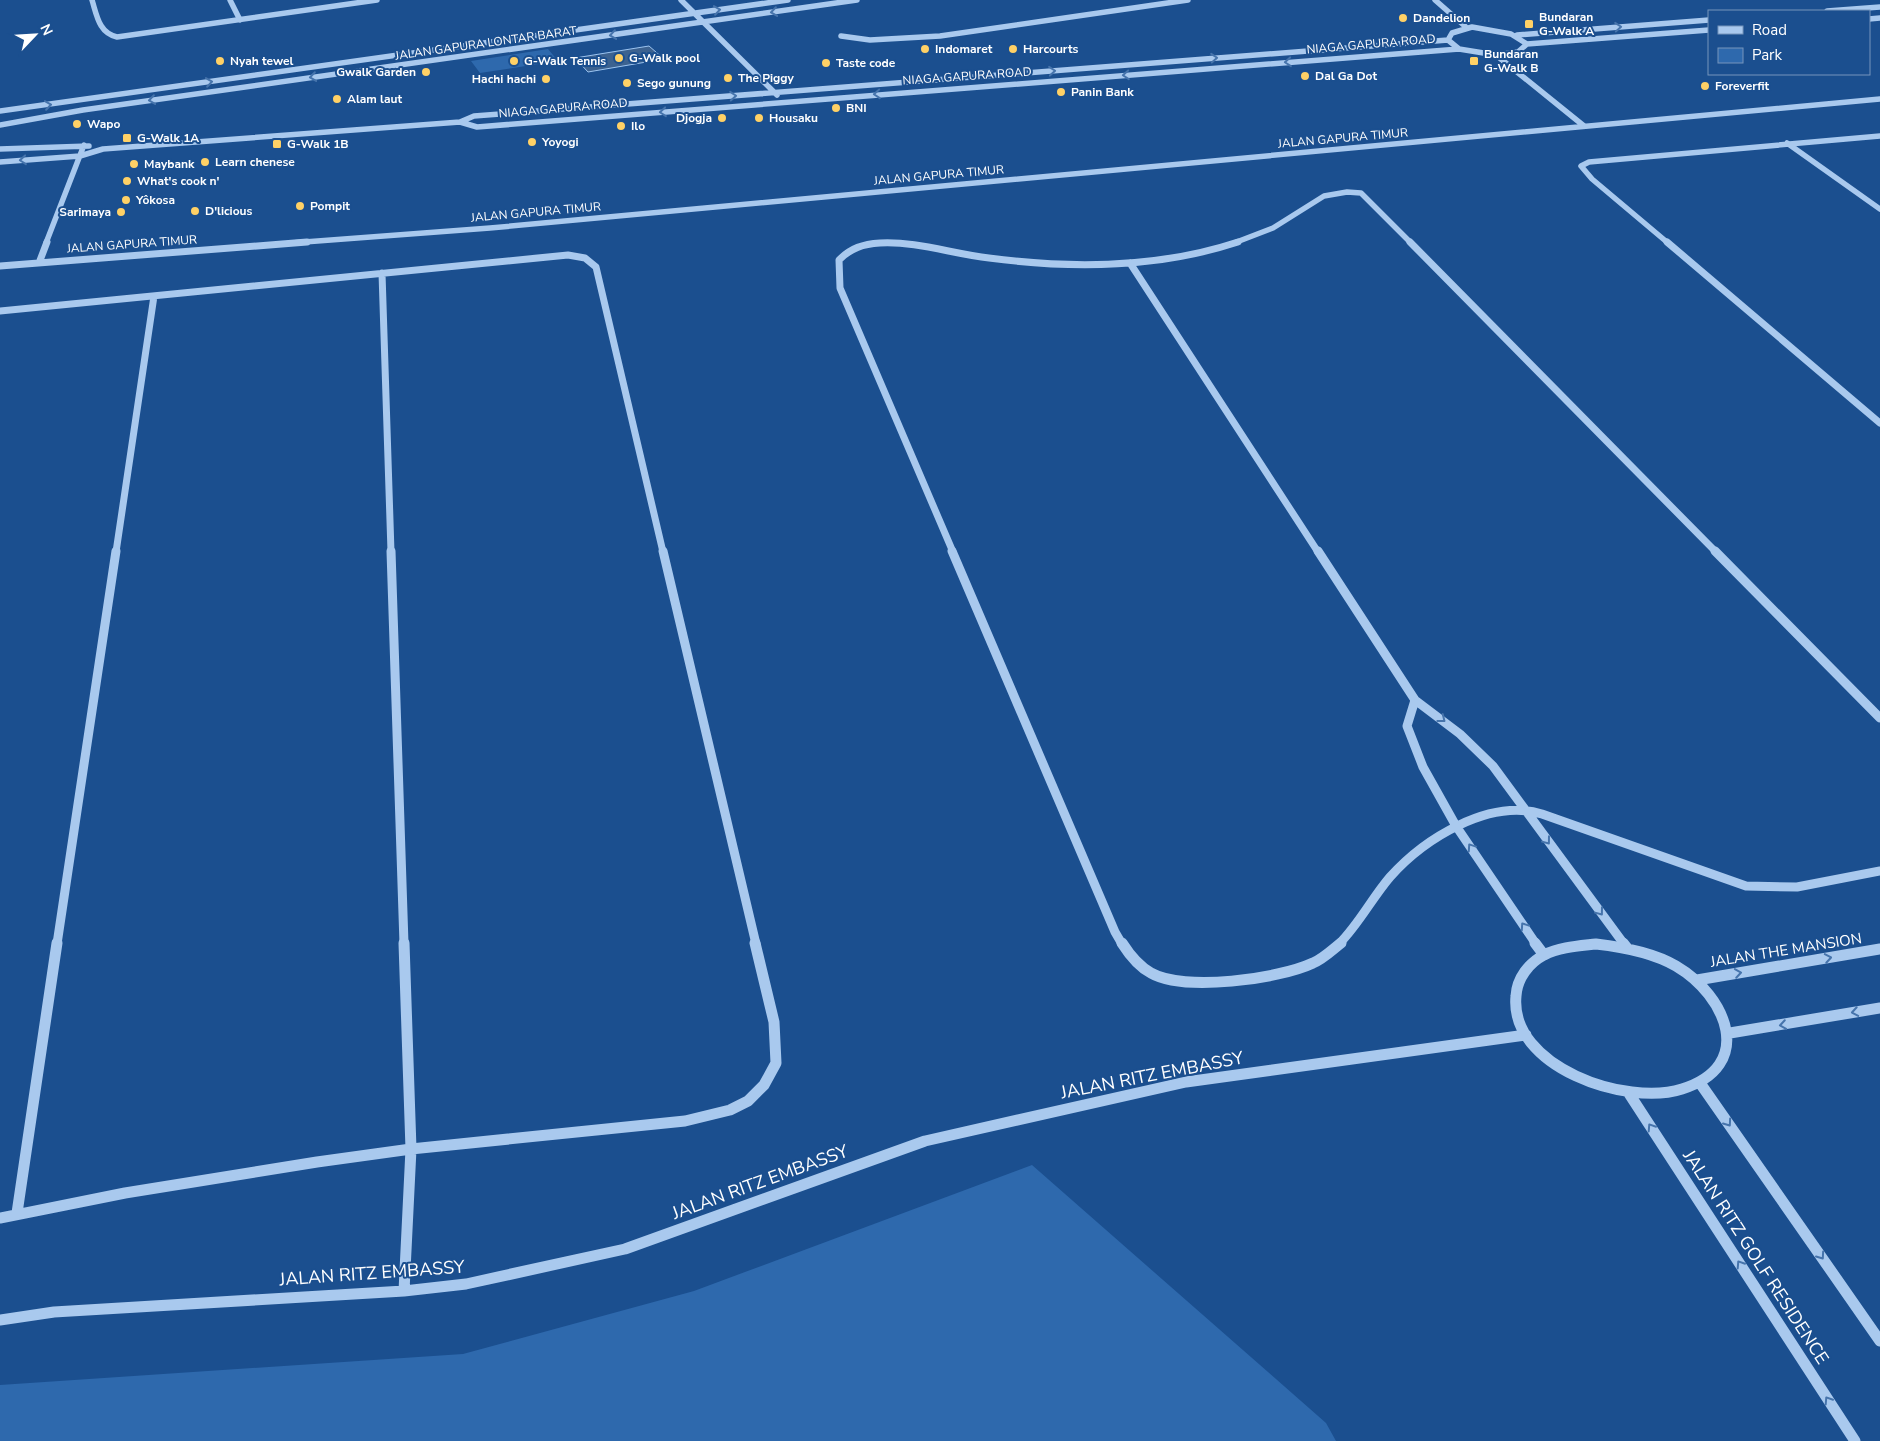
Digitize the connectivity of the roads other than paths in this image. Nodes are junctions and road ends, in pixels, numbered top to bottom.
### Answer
1 (92, 0) edge
2 (230, 0) edge
3 (377, 0) edge
4 (681, 0) edge
5 (788, 0) edge
6 (857, 0) edge
7 (1188, 0) edge
8 (1435, 0) edge
9 (356, 1) edge
10 (1880, 7) edge
11 (1841, 10) edge
12 (694, 13) junction
13 (240, 20) junction
14 (1708, 20) edge
15 (704, 22) junction
16 (1468, 28) junction
17 (1708, 30) edge
18 (1517, 35) junction
19 (840, 36) dead end
20 (1448, 40) junction
21 (1527, 44) junction
22 (1459, 49) junction
23 (1496, 55) junction
24 (776, 93) junction
25 (1880, 99) edge
26 (781, 102) junction
27 (0, 111) edge
28 (474, 116) joint
29 (460, 122) junction
30 (0, 125) edge
31 (1584, 126) junction
32 (1880, 136) edge
33 (1787, 143) junction
34 (84, 146) junction
35 (103, 149) junction
36 (0, 150) edge
37 (80, 156) junction
38 (0, 162) edge
39 (1880, 210) edge
40 (39, 262) junction
41 (1130, 263) junction
42 (0, 266) edge
43 (382, 273) junction
44 (154, 296) junction
45 (0, 311) edge
46 (1880, 424) edge
47 (1415, 700) junction
48 (1880, 718) edge
49 (1524, 810) junction
50 (1456, 826) junction
51 (1880, 871) edge
52 (1627, 948) junction
53 (1880, 949) edge
54 (1544, 956) junction
55 (1697, 980) junction
56 (1880, 1008) edge
57 (1730, 1033) junction
58 (1526, 1035) junction
59 (1700, 1082) junction
60 (1628, 1092) junction
61 (411, 1149) junction
62 (17, 1213) junction
63 (0, 1218) edge
64 (404, 1291) junction
65 (0, 1320) edge
66 (1880, 1341) edge
67 (1854, 1441) edge

1 - 13 street
2 - 13 street
3 - 9 street
4 - 12 street
12 -> 5 street, JALAN GAPURA LONTAR BARAT
6 -> 15 street, JALAN GAPURA LONTAR BARAT
7 - 19 street
8 - 16 street
9 - 13 street
10 - 11 street
12 - 15 street
27 -> 12 street, JALAN GAPURA LONTAR BARAT
18 -> 14 street
15 - 24 street
15 -> 30 street, JALAN GAPURA LONTAR BARAT
16 - 18 street
16 - 20 street
17 - 21 street
18 - 21 street
20 - 22 street
24 -> 20 street, NIAGA GAPURA ROAD
21 - 23 street
22 - 23 street, NIAGA GAPURA ROAD
22 -> 26 street, NIAGA GAPURA ROAD
23 - 31 street
24 - 26 street
28 -> 24 street, NIAGA GAPURA ROAD
25 - 31 street, JALAN GAPURA TIMUR
26 -> 29 street, NIAGA GAPURA ROAD
28 - 29 street
29 - 35 street
31 - 40 street, JALAN GAPURA TIMUR
32 - 33 street
33 - 39 street
33 - 46 street
34 - 35 street
34 - 36 street
34 - 37 street
35 - 37 street
37 -> 38 street
37 - 40 street
40 - 42 street, JALAN GAPURA TIMUR
41 - 47 street
41 - 48 street
41 - 50 street
43 - 44 street
43 - 61 street
43 - 61 street
44 - 45 street
44 - 62 street
47 -> 49 street
47 - 50 street
49 - 50 street
49 - 51 street
49 -> 52 street
54 -> 50 street
52 - 54 street
52 - 55 street
55 -> 53 street, JALAN THE MANSION
54 - 58 street
55 - 57 street
56 -> 57 street
57 - 59 street
58 - 60 street
58 - 64 street, JALAN RITZ EMBASSY
59 - 60 street
59 -> 66 street
67 -> 60 street, JALAN RITZ GOLF RESIDENCE
61 - 62 street
61 - 64 street
62 - 63 street
64 - 65 street, JALAN RITZ EMBASSY

